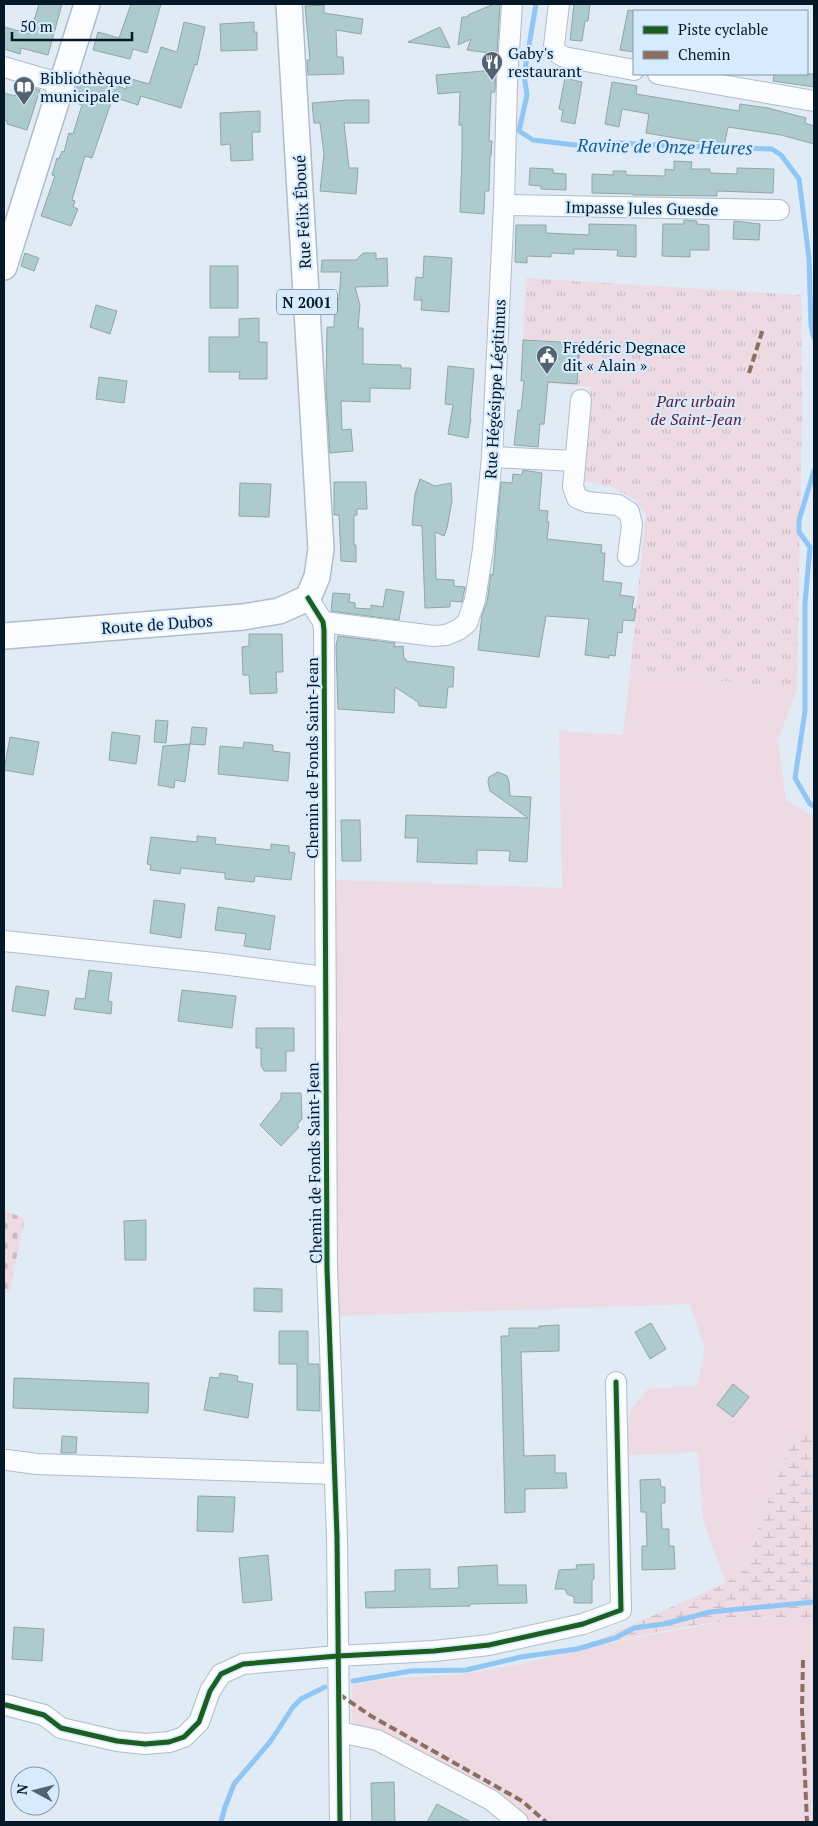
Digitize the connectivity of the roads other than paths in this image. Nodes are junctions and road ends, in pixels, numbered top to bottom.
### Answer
1 (87, 4) edge
2 (289, 4) edge
3 (512, 4) edge
4 (559, 4) edge
5 (4, 67) edge
6 (633, 70) edge
7 (664, 75) edge
8 (62, 84) junction
9 (814, 101) edge
10 (504, 205) junction
11 (779, 210) dead end
12 (4, 267) edge
13 (580, 400) dead end
14 (492, 457) junction
15 (575, 461) junction
16 (628, 556) dead end
17 (308, 598) junction
18 (323, 622) junction
19 (4, 636) edge
20 (4, 941) edge
21 (324, 977) junction
22 (616, 1382) dead end
23 (7, 1460) dead end
24 (335, 1474) junction
25 (338, 1656) junction
26 (6, 1705) dead end
27 (338, 1732) junction
28 (340, 1822) edge
29 (518, 1822) edge

1 - 8 main road
2 - 17 main road, Rue Félix Éboué / N 2001
3 - 10 street, Rue Hégésippe Légitimus
4 - 6 street
5 - 8 street
7 - 9 street
8 - 12 main road
10 - 11 street, Impasse Jules Guesde
10 - 14 street, Rue Hégésippe Légitimus
13 - 15 street
14 - 15 street
14 - 18 street, Rue Hégésippe Légitimus
15 - 16 street
17 - 18 street
17 - 19 main road, Route de Dubos
18 - 21 street, Chemin de Fonds Saint-Jean
20 - 21 street
21 - 24 street, Chemin de Fonds Saint-Jean
22 - 25 street
23 - 24 street
24 - 25 street, Chemin de Fonds Saint-Jean
25 - 26 street
25 - 27 street, Chemin de Fonds Saint-Jean
27 - 28 street, Chemin de Fonds Saint-Jean
27 - 29 street

